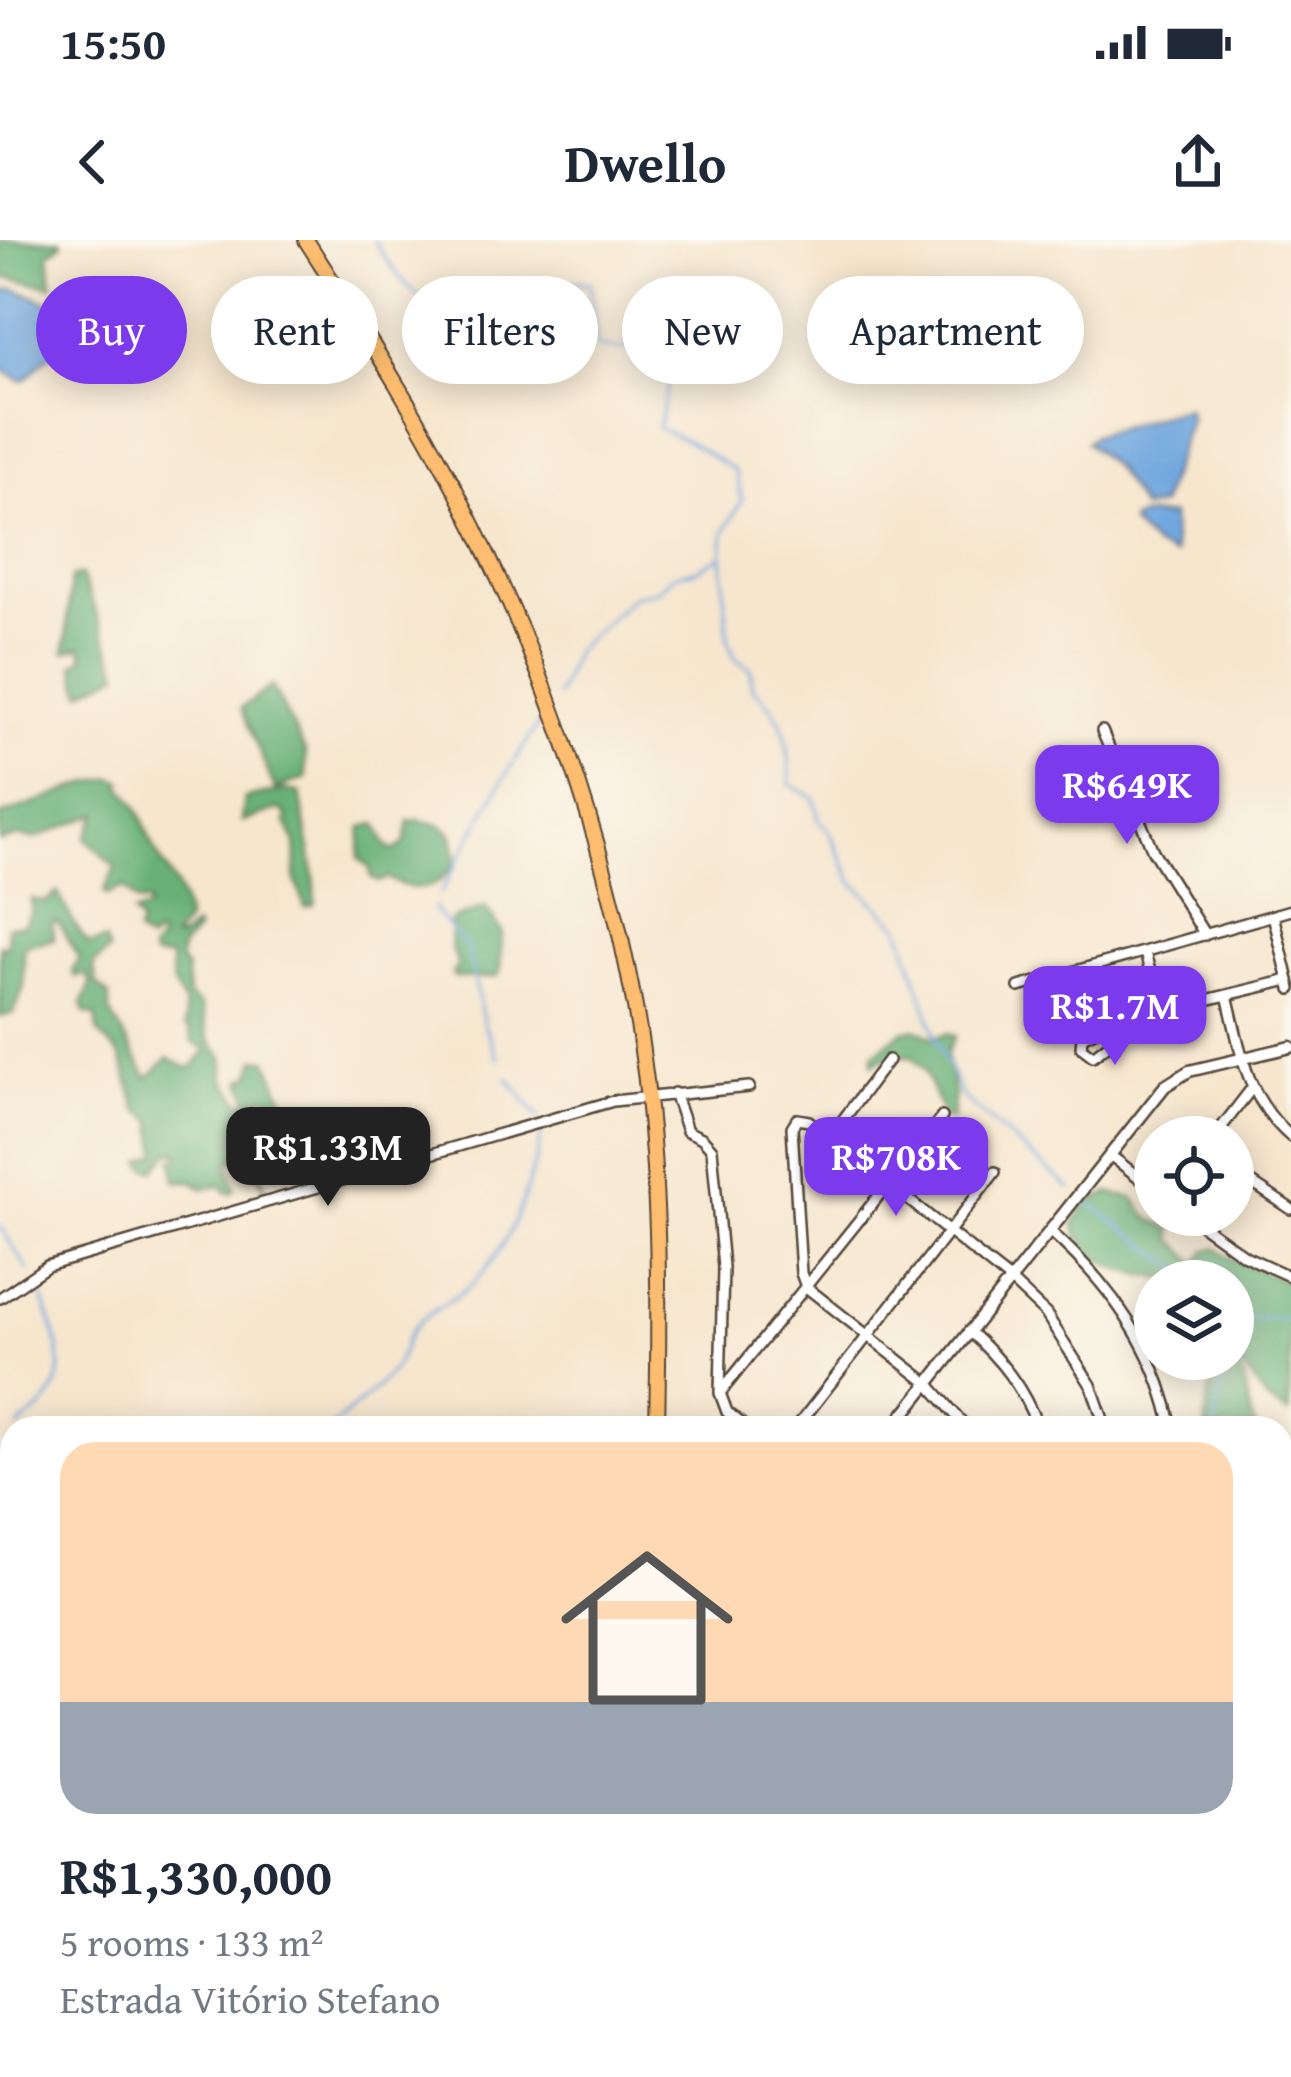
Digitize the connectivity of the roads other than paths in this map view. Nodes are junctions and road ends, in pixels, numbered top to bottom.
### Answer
1 (306, 240) edge
2 (1102, 731) dead end
3 (1291, 910) edge
4 (1273, 915) junction
5 (1205, 935) junction
6 (1145, 952) junction
7 (1290, 984) edge
8 (1019, 987) dead end
9 (1227, 995) junction
10 (1161, 1011) junction
11 (1137, 1022) junction
12 (1291, 1047) edge
13 (1243, 1059) junction
14 (888, 1060) dead end
15 (749, 1088) dead end
16 (1252, 1088) junction
17 (674, 1093) junction
18 (647, 1096) junction
19 (1230, 1116) edge
20 (942, 1117) dead end
21 (830, 1137) junction
22 (1291, 1137) edge
23 (1110, 1155) junction
24 (995, 1172) dead end
25 (1134, 1174) edge
26 (888, 1184) junction
27 (1254, 1184) edge
28 (1291, 1209) edge
29 (1050, 1231) junction
30 (949, 1232) junction
31 (1217, 1236) edge
32 (1291, 1277) edge
33 (1011, 1281) junction
34 (806, 1286) junction
35 (0, 1298) edge
36 (969, 1331) junction
37 (868, 1336) junction
38 (928, 1383) junction
39 (720, 1393) junction
40 (657, 1416) edge
41 (732, 1416) edge
42 (805, 1416) edge
43 (902, 1416) edge
44 (957, 1416) edge
45 (1033, 1416) edge
46 (1102, 1416) edge
47 (1168, 1416) edge

1 - 18 highway
2 - 5 street
3 - 4 street
4 - 5 street
4 - 7 street
5 - 6 street
6 - 8 street
6 - 10 street
7 - 9 street
9 - 10 street
9 - 13 street
10 - 11 street
11 - 11 street
12 - 13 street
13 - 16 street
13 - 23 street
14 - 21 street
15 - 17 street
16 - 19 street
16 - 22 street
17 - 18 street
17 - 39 street
18 - 35 street
18 - 40 highway
20 - 26 street
21 - 26 street
21 - 34 street
23 - 25 street
23 - 29 street
24 - 30 street
26 - 30 street
26 - 34 street
27 - 28 street
29 - 33 street
29 - 47 street
30 - 33 street
30 - 37 street
31 - 32 street
33 - 36 street
33 - 46 street
34 - 37 street
34 - 39 street
36 - 38 street
36 - 45 street
37 - 38 street
37 - 42 street
38 - 43 street
38 - 44 street
39 - 41 street

